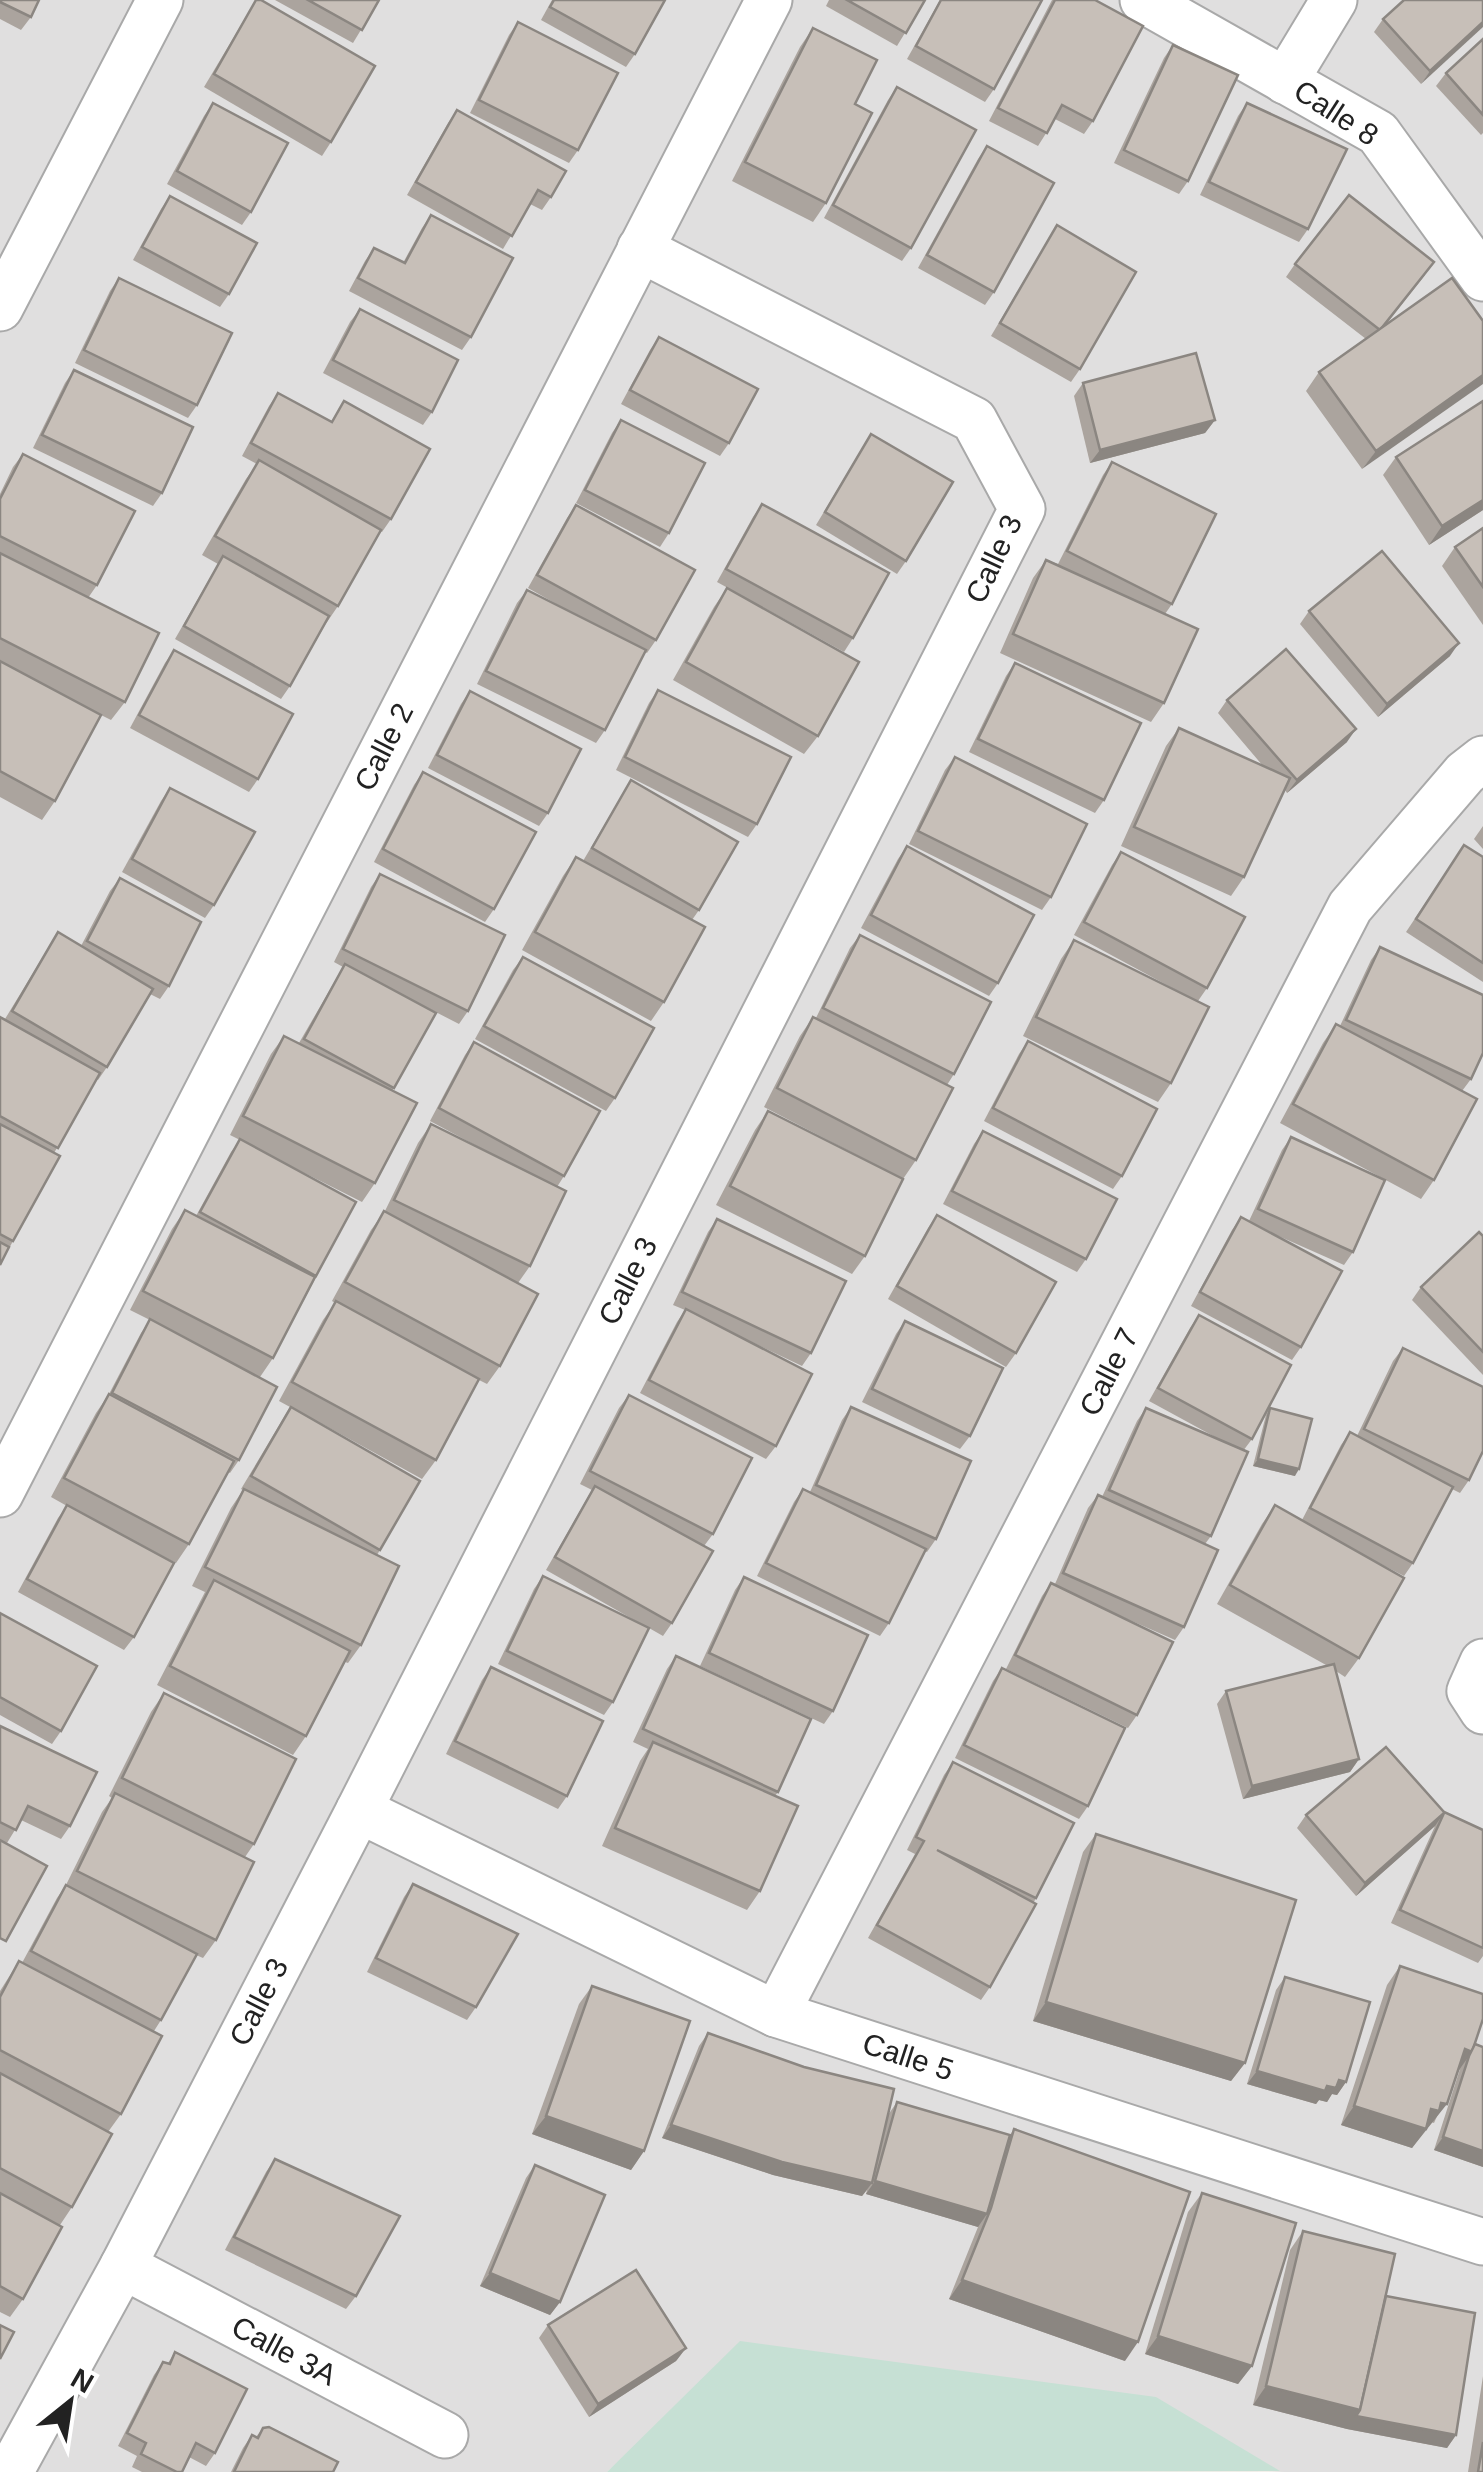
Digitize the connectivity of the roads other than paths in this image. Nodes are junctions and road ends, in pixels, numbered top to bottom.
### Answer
1 (160, 0) edge
2 (769, 0) edge
3 (1142, 0) edge
4 (1334, 0) edge
5 (1285, 81) junction
6 (640, 249) junction
7 (11, 257) edge
8 (1483, 278) edge
9 (0, 308) edge
10 (1483, 759) edge
11 (0, 1494) edge
12 (1483, 1662) edge
13 (1483, 1711) edge
14 (358, 1810) junction
15 (776, 2014) junction
16 (1483, 2242) edge
17 (123, 2266) junction
18 (445, 2435) dead end
19 (10, 2472) edge

1 - 7 street
2 - 6 street, Calle 2
3 - 5 street, Calle 8
4 - 5 street
5 - 8 street, Calle 8
6 - 11 street, Calle 2
6 - 14 street, Calle 3
7 - 9 street
10 - 15 street, Calle 7
12 - 13 street
14 - 15 street, Calle 5
14 - 17 street, Calle 3
15 - 16 street, Calle 5
17 - 18 street, Calle 3A
17 - 19 street, Calle 3

